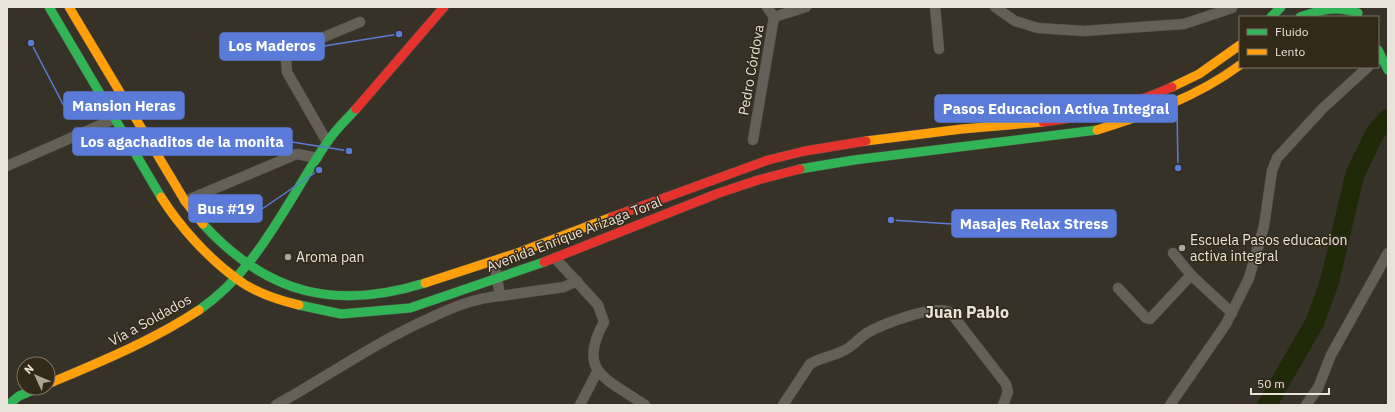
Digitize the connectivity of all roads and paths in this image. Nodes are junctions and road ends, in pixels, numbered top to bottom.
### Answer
1 (49, 7) edge
2 (69, 7) edge
3 (444, 7) edge
4 (767, 7) edge
5 (806, 7) edge
6 (935, 7) edge
7 (995, 7) edge
8 (1281, 7) edge
9 (1309, 7) edge
10 (1232, 8) edge
11 (1357, 11) edge
12 (1272, 16) edge
13 (1301, 16) edge
14 (1303, 16) edge
15 (774, 17) junction
16 (360, 22) dead end
17 (1239, 46) edge
18 (939, 49) dead end
19 (1379, 55) edge
20 (1239, 66) edge
21 (1367, 68) edge
22 (1388, 70) edge
23 (114, 119) junction
24 (753, 140) dead end
25 (327, 142) junction
26 (317, 158) junction
27 (7, 166) edge
28 (185, 201) junction
29 (1173, 253) dead end
30 (1388, 253) edge
31 (555, 258) junction
32 (494, 262) junction
33 (248, 266) junction
34 (1191, 275) junction
35 (237, 279) junction
36 (498, 279) junction
37 (577, 281) junction
38 (1118, 288) dead end
39 (500, 296) junction
40 (1232, 313) junction
41 (598, 372) junction
42 (56, 381) edge
43 (20, 396) edge
44 (8, 405) edge
45 (277, 405) edge
46 (580, 405) edge
47 (645, 405) edge
48 (783, 405) edge
49 (1003, 405) edge
50 (1170, 405) edge
51 (1306, 405) edge

1 - 23 main road, Avenida Enrique Arízaga Toral
2 - 28 main road, Avenida Enrique Arízaga Toral
3 - 25 main road, Vía a Soldados
4 - 15 street, Pedro Córdova
5 - 15 street
6 - 18 street
7 - 10 street
8 - 12 main road
9 - 13 main road
11 - 14 main road
15 - 24 street, Pedro Córdova
16 - 25 street
17 - 32 main road, Avenida Enrique Arízaga Toral
19 - 22 main road
20 - 31 main road, Avenida Enrique Arízaga Toral
21 - 40 street
23 - 27 street
23 - 35 main road, Avenida Enrique Arízaga Toral
25 - 26 main road, Vía a Soldados
26 - 28 street
26 - 33 main road, Vía a Soldados
28 - 33 main road, Avenida Enrique Arízaga Toral
29 - 34 street
30 - 51 street
31 - 36 main road, Avenida Enrique Arízaga Toral
31 - 37 street
32 - 33 main road, Avenida Enrique Arízaga Toral
32 - 36 street
33 - 35 main road, Vía a Soldados
34 - 38 street
34 - 40 street
35 - 36 main road, Avenida Enrique Arízaga Toral
35 - 42 main road, Vía a Soldados
36 - 39 street
37 - 39 street
37 - 41 street
39 - 45 street
40 - 50 street
41 - 46 street
41 - 47 street
43 - 44 main road
48 - 49 street

